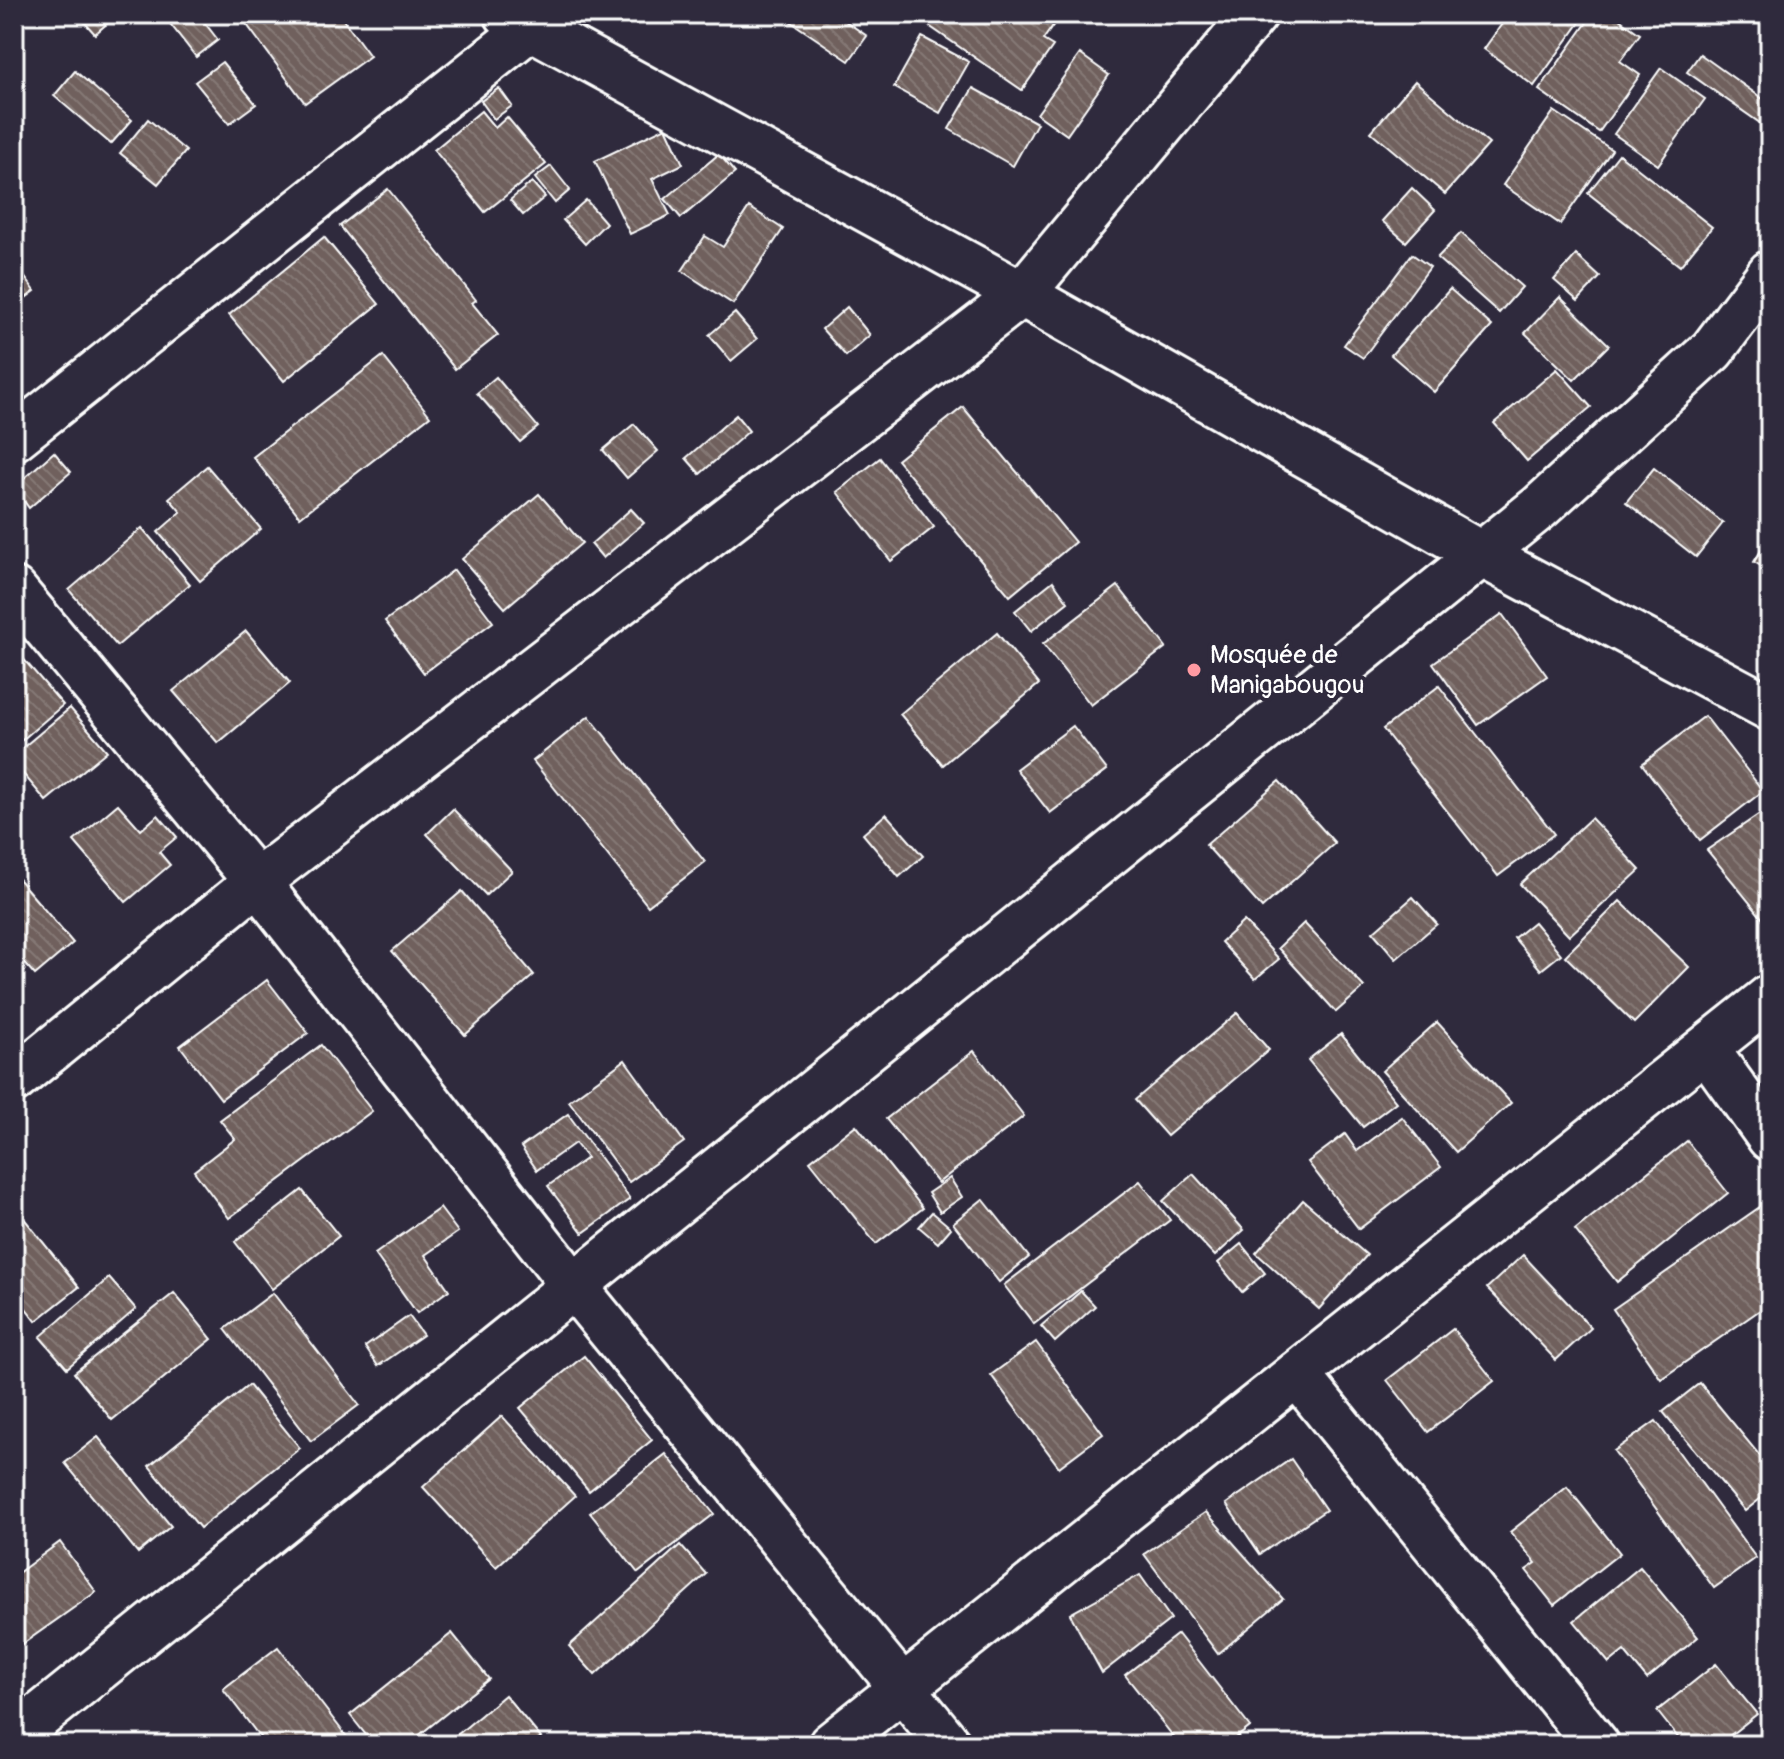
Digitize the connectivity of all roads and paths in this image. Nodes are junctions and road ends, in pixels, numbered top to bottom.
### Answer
1 (1255, 14) edge
2 (527, 18) edge
3 (1770, 273) edge
4 (1022, 294) junction
5 (14, 438) edge
6 (1479, 553) junction
7 (14, 590) edge
8 (1770, 708) edge
9 (257, 882) junction
10 (1770, 997) edge
11 (1707, 1050) junction
12 (14, 1080) edge
13 (1770, 1138) edge
14 (573, 1285) junction
15 (1297, 1374) junction
16 (903, 1687) junction
17 (14, 1737) edge
18 (831, 1745) edge
19 (949, 1745) edge
20 (1597, 1745) edge

1 - 4 street
2 - 4 street
2 - 5 street
3 - 6 street
4 - 6 street
4 - 9 street
6 - 8 street
6 - 14 street
7 - 9 street
9 - 12 street
9 - 14 street
10 - 11 street
11 - 13 street
11 - 15 street
14 - 16 street
14 - 17 street
15 - 16 street
15 - 20 street
16 - 18 street
16 - 19 street

